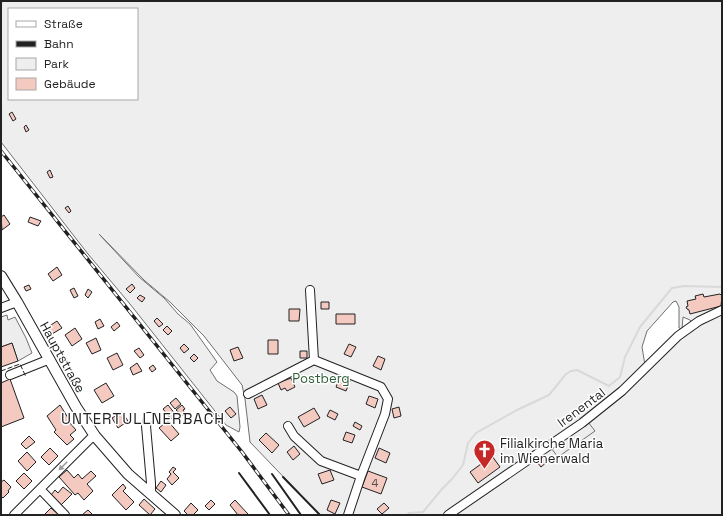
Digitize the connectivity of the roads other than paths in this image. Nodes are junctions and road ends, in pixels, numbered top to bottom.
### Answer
1 (1, 276) edge
2 (310, 290) dead end
3 (17, 302) junction
4 (1, 308) edge
5 (722, 310) edge
6 (50, 359) junction
7 (314, 360) junction
8 (10, 375) dead end
9 (248, 394) dead end
10 (153, 418) dead end
11 (288, 426) dead end
12 (95, 436) junction
13 (360, 476) junction
14 (40, 489) junction
15 (151, 494) junction
16 (14, 515) edge
17 (65, 515) edge
18 (175, 515) edge
19 (348, 515) edge
20 (448, 515) edge

1 - 3 main road, Hauptstraße
2 - 7 street
3 - 4 street
3 - 6 main road, Hauptstraße
5 - 20 street, Irenental
6 - 8 street
6 - 12 main road, Hauptstraße
7 - 9 street
7 - 13 street
10 - 15 street
11 - 13 street
12 -> 14 street
12 - 15 main road, Hauptstraße
13 - 19 street
14 - 16 street
14 - 17 street
15 - 18 main road, Hauptstraße

